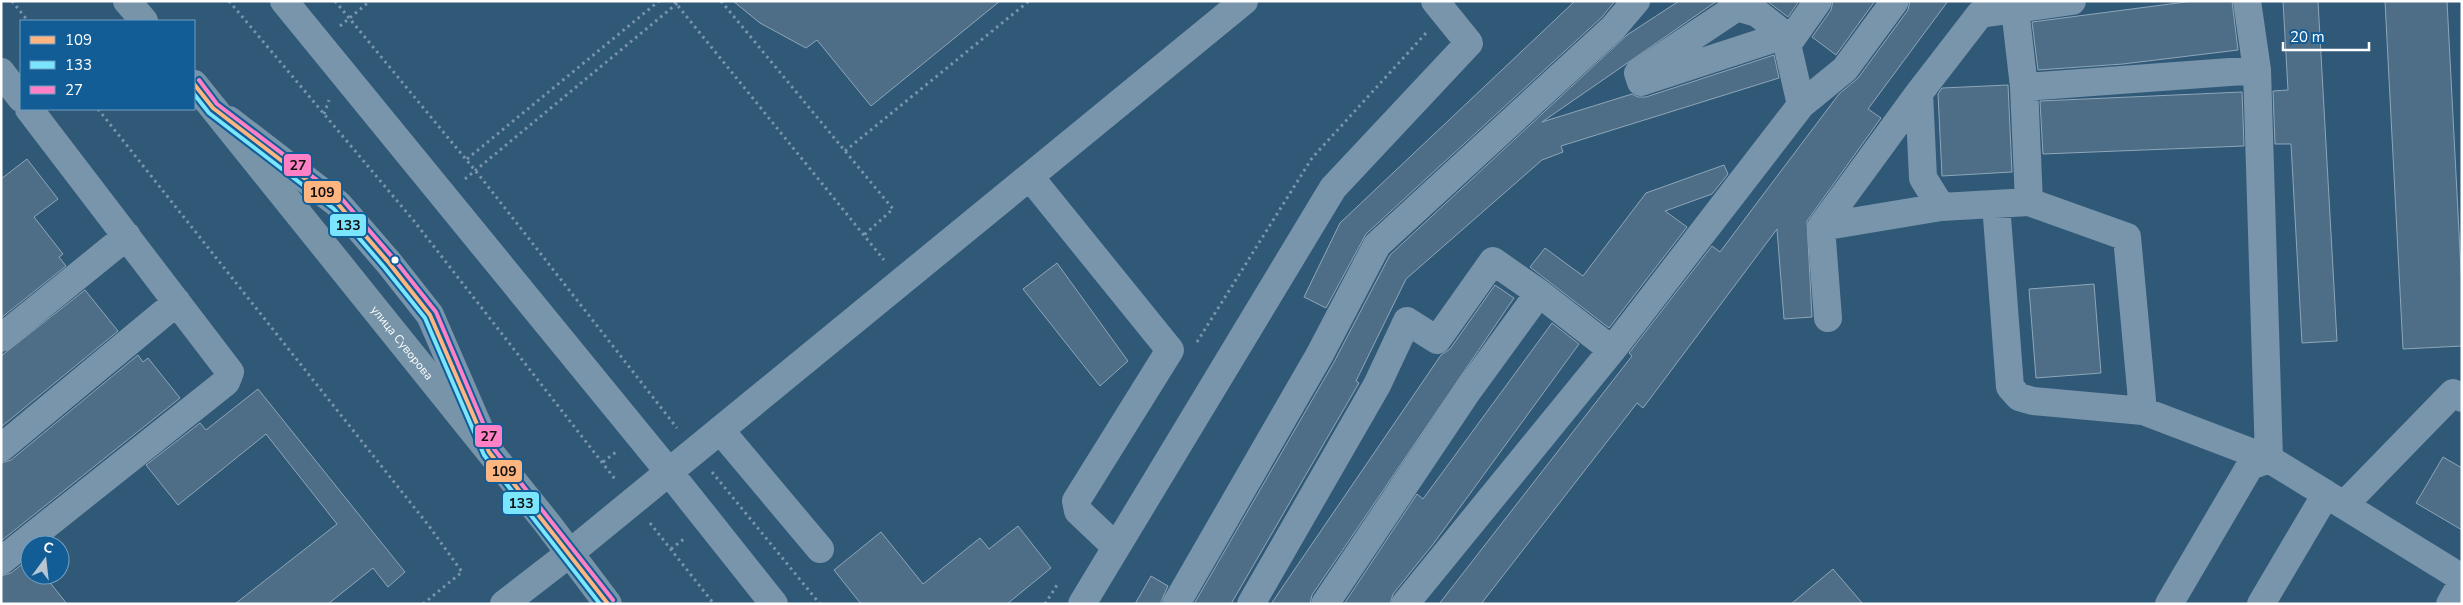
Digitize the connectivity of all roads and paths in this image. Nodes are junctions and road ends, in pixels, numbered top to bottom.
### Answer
1 (12, 1) edge
2 (128, 1) edge
3 (229, 1) edge
4 (284, 1) edge
5 (335, 1) edge
6 (370, 1) edge
7 (659, 1) edge
8 (721, 1) edge
9 (1028, 1) edge
10 (1244, 1) edge
11 (1435, 1) edge
12 (1636, 1) edge
13 (1653, 1) edge
14 (1818, 1) edge
15 (1895, 1) edge
16 (2072, 1) edge
17 (2247, 1) edge
18 (677, 2) edge
19 (2015, 9) junction
20 (350, 18) junction
21 (27, 20) edge
22 (143, 20) edge
23 (1613, 28) junction
24 (318, 43) junction
25 (2257, 70) junction
26 (1, 72) edge
27 (195, 85) edge
28 (2024, 87) junction
29 (1919, 93) junction
30 (20, 97) edge
31 (1801, 105) junction
32 (213, 108) junction
33 (31, 110) edge
34 (99, 110) edge
35 (845, 151) junction
36 (467, 159) junction
37 (475, 170) junction
38 (1030, 177) junction
39 (444, 196) junction
40 (2029, 202) junction
41 (1996, 204) junction
42 (1941, 207) junction
43 (414, 221) junction
44 (1821, 227) junction
45 (864, 234) junction
46 (127, 236) junction
47 (902, 282) junction
48 (1539, 293) junction
49 (177, 302) junction
50 (1828, 318) dead end
51 (1, 338) edge
52 (1612, 350) junction
53 (2462, 398) edge
54 (2143, 411) junction
55 (720, 430) junction
56 (1, 448) edge
57 (695, 450) junction
58 (489, 452) junction
59 (2269, 459) junction
60 (669, 472) junction
61 (2335, 499) junction
62 (633, 501) junction
63 (1116, 547) junction
64 (820, 549) dead end
65 (570, 553) junction
66 (1, 561) edge
67 (2462, 578) edge
68 (2462, 583) edge
69 (423, 604) edge
70 (504, 604) edge
71 (608, 604) edge
72 (714, 604) edge
73 (774, 604) edge
74 (820, 604) edge
75 (1082, 604) edge
76 (1176, 604) edge
77 (1251, 604) edge
78 (1325, 604) edge
79 (1405, 604) edge
80 (2169, 604) edge
81 (2261, 604) edge
82 (2450, 604) edge

1 - 21 path
2 - 22 main road
3 - 43 path
4 - 24 street
5 - 20 path
6 - 20 path
7 - 36 path
8 - 35 path
9 - 35 path
10 - 38 street
11 - 63 street
12 - 23 street
13 - 23 street
14 - 31 street
15 - 31 street
16 - 19 street
17 - 25 street
18 - 37 path
18 - 45 path
19 - 28 street
19 - 29 street
20 - 24 path
20 - 36 path
23 - 76 street
24 - 39 street
25 - 28 street
25 - 59 street
26 - 30 street
27 - 32 main road, улица Суворова
28 - 40 street
29 - 42 street
29 - 44 street
31 - 52 street
32 - 58 main road, улица Суворова
32 - 58 street
33 - 46 street
34 - 69 path
35 - 45 path
36 - 37 path
37 - 39 path
37 - 57 path
38 - 47 street
38 - 63 street
39 - 43 path
39 - 60 street
40 - 41 street
40 - 54 street
41 - 42 street
41 - 54 street
42 - 44 street
43 - 62 path
44 - 50 street
45 - 47 path
46 - 49 street
46 - 51 street
47 - 55 street
48 - 52 street
48 - 77 street
48 - 78 street
49 - 56 street
49 - 66 street
52 - 79 street
53 - 61 street
54 - 59 street
55 - 57 street
55 - 64 street
57 - 60 street
57 - 74 path
58 - 65 main road, улица Суворова
59 - 61 street
59 - 80 street
60 - 62 street
60 - 73 street
61 - 67 street
61 - 81 street
62 - 65 street
62 - 72 path
63 - 75 street
65 - 70 street
65 - 71 main road, улица Суворова
68 - 82 street

